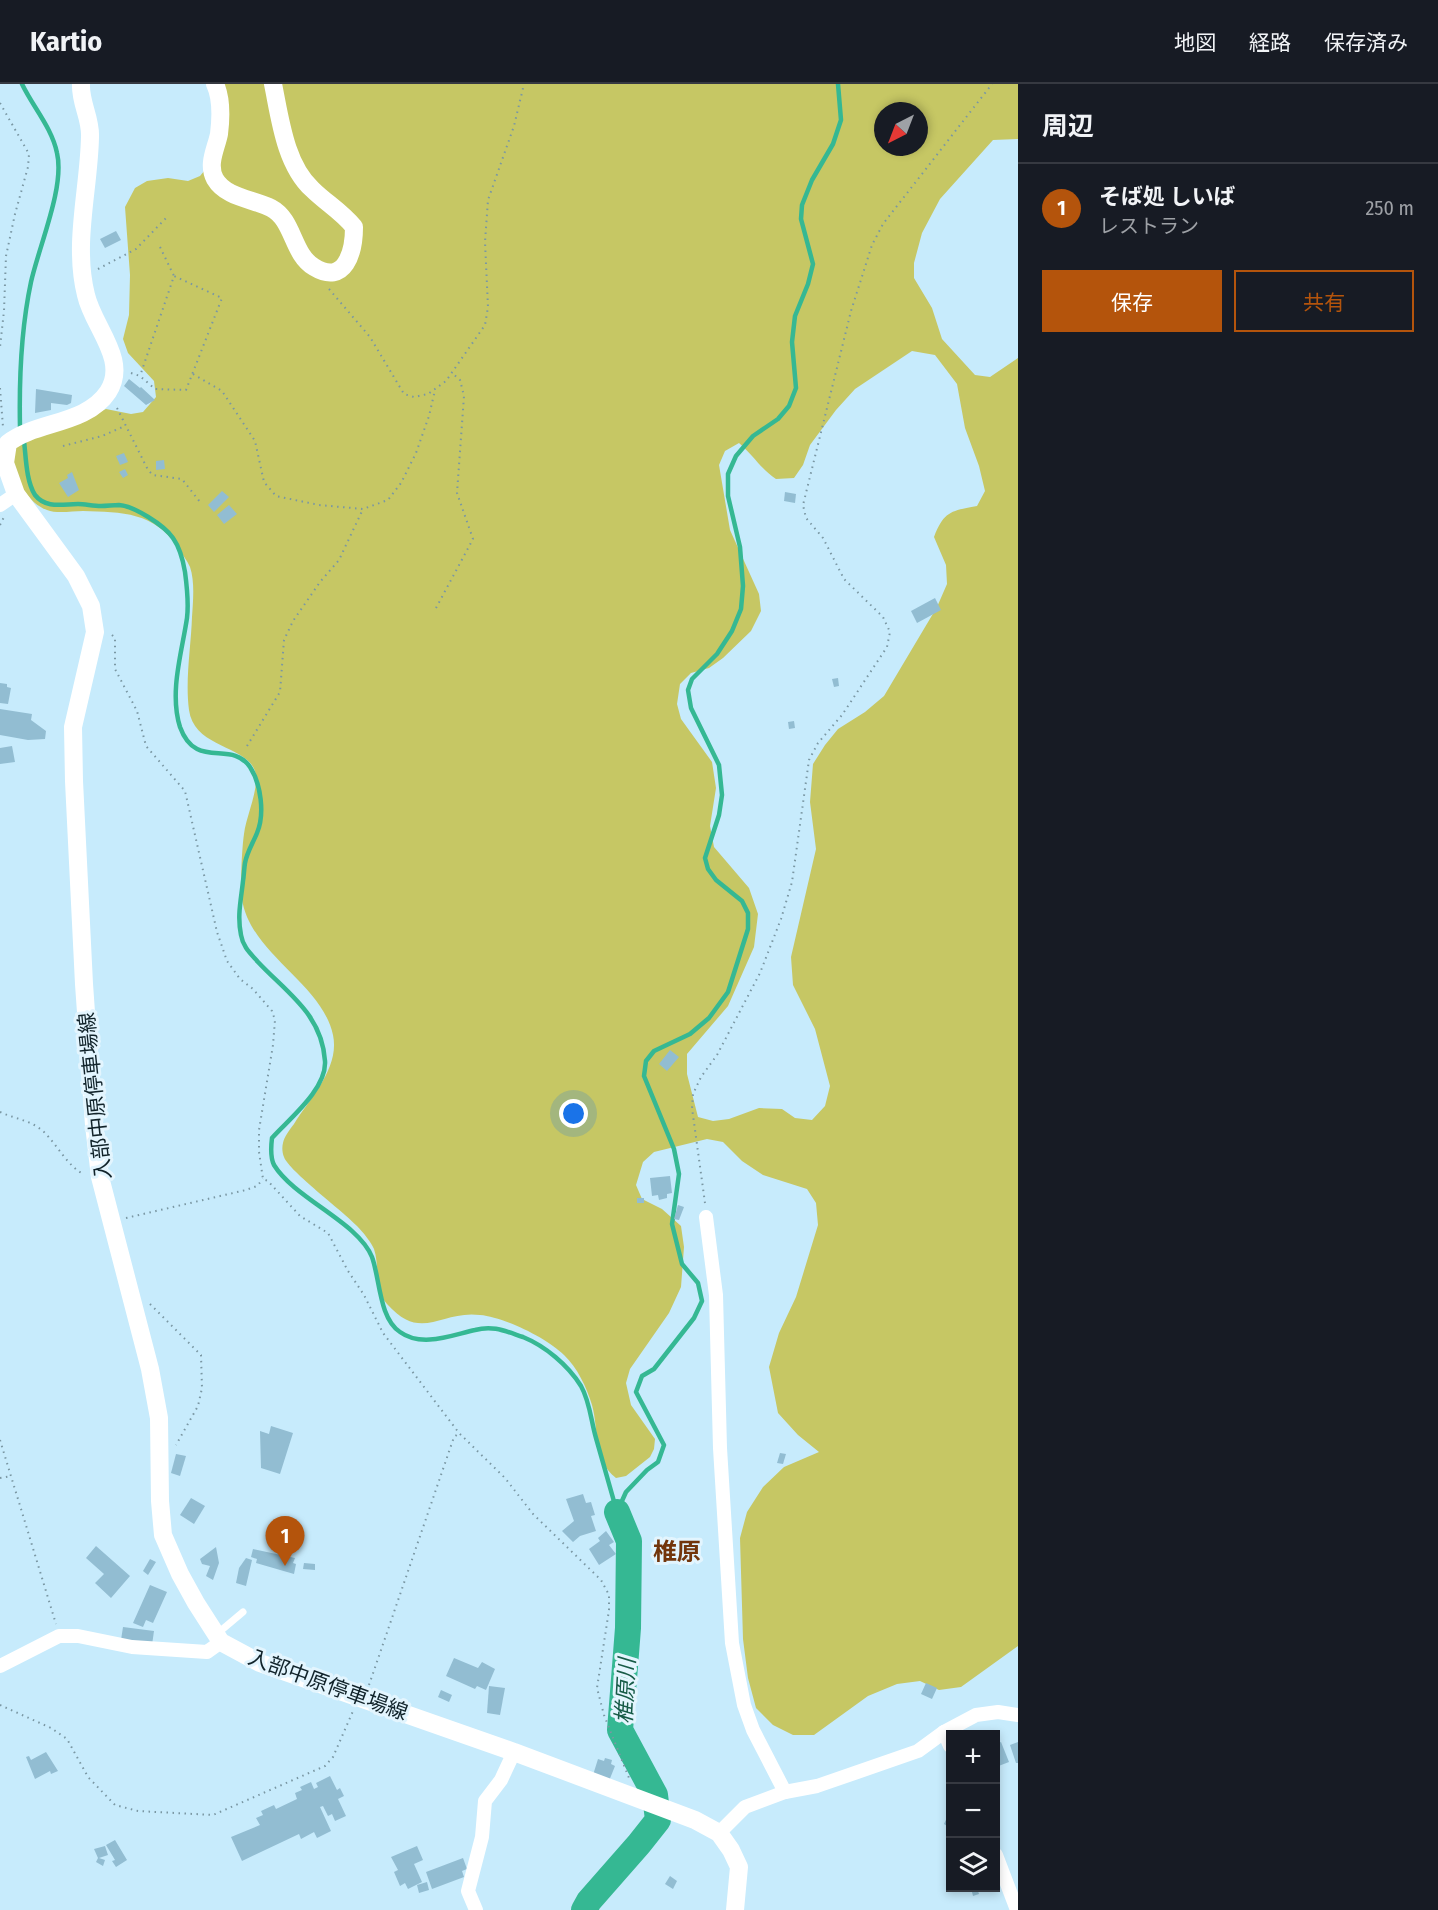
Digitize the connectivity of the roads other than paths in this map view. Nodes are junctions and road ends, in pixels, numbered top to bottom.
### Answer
1 (81, 84) edge
2 (215, 84) edge
3 (273, 84) edge
4 (16, 494) junction
5 (0, 505) edge
6 (706, 1216) road end
7 (243, 1612) dead end
8 (218, 1638) junction
9 (0, 1666) edge
10 (1018, 1715) edge
11 (944, 1732) junction
12 (946, 1736) edge
13 (514, 1752) junction
14 (785, 1792) junction
15 (719, 1833) junction
16 (1000, 1865) edge
17 (476, 1910) edge
18 (735, 1910) edge
19 (1017, 1910) edge

1 - 4 main road, 入部中原停車場線
2 - 3 main road
4 - 5 street
4 - 8 main road, 入部中原停車場線
6 - 14 street
7 - 8 lane
8 - 9 street
8 - 13 main road, 入部中原停車場線
10 - 11 street
11 - 12 street
11 - 14 street
13 - 15 main road, 入部中原停車場線
13 - 17 street
14 - 15 street
15 - 18 main road
16 - 19 street

